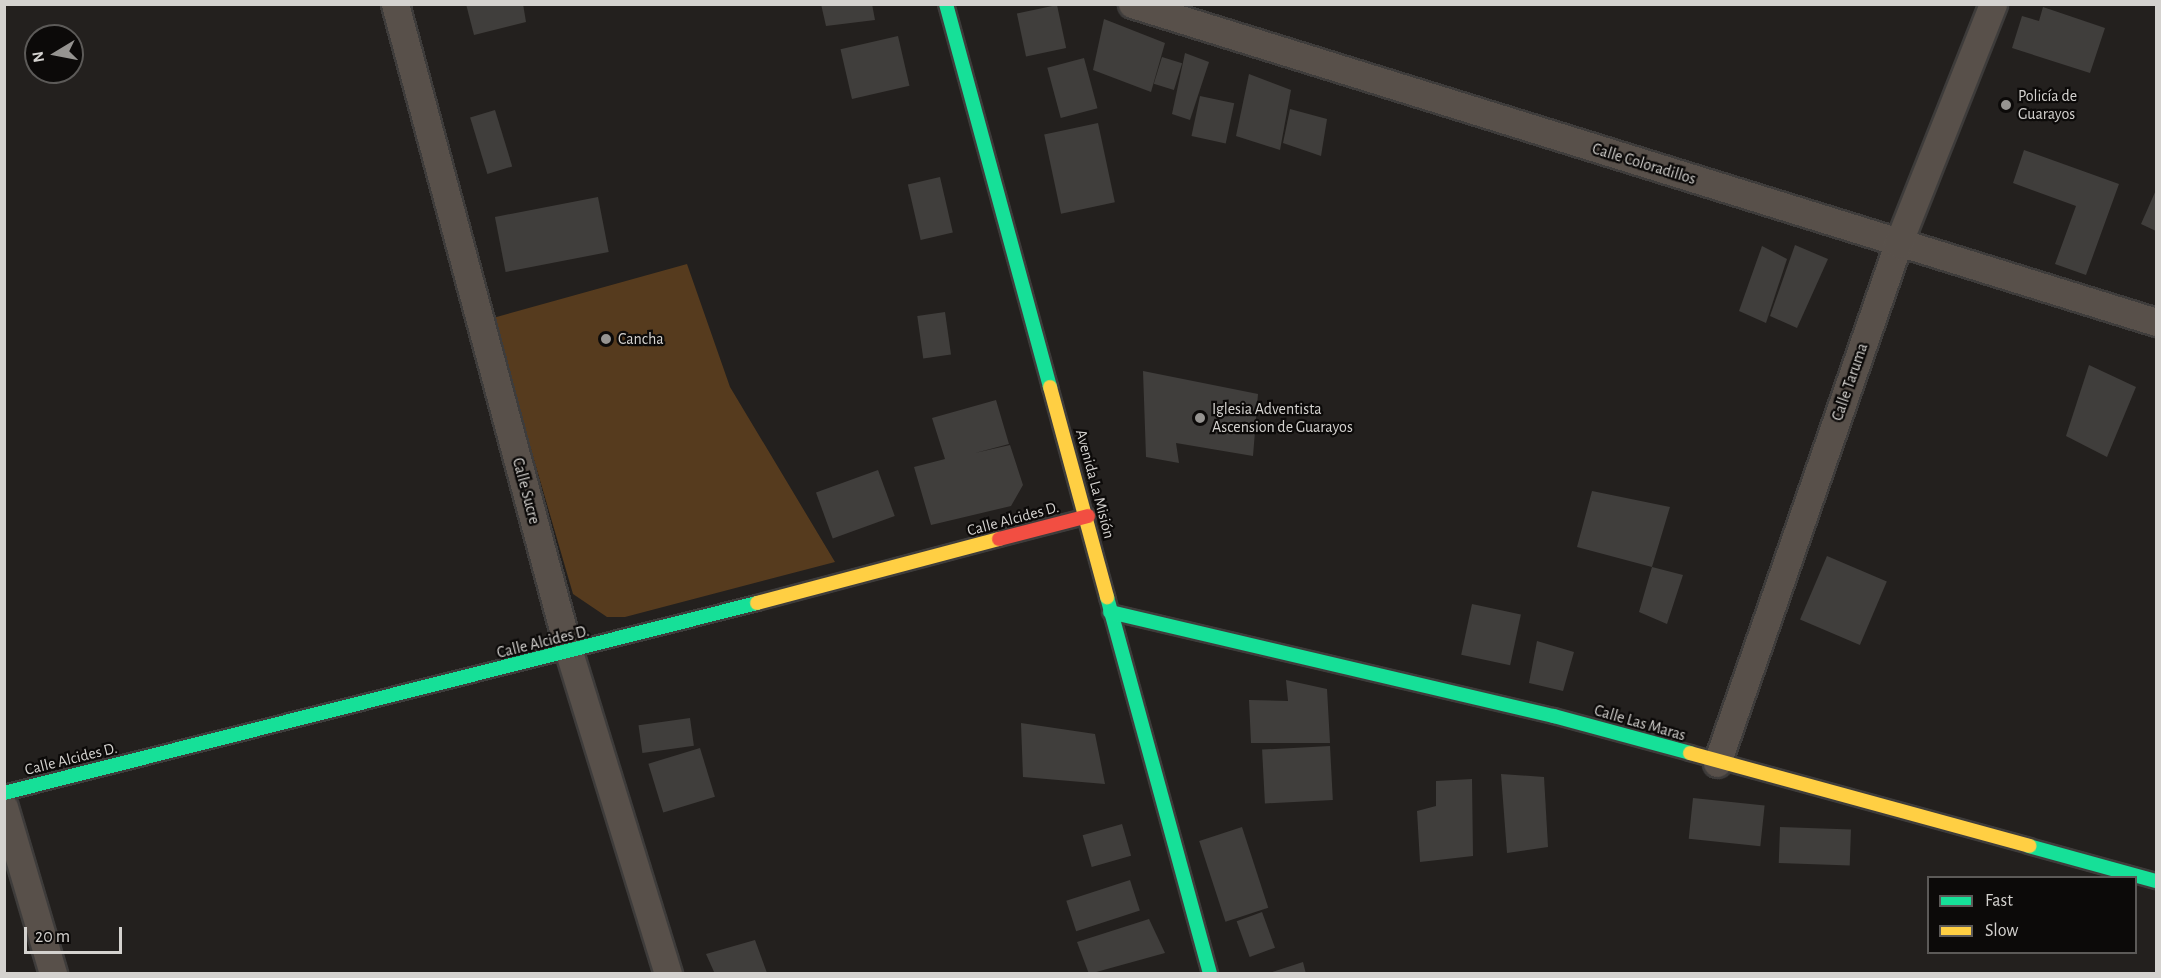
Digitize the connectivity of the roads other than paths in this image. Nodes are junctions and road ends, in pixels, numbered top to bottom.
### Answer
1 (395, 4) edge
2 (946, 4) edge
3 (1132, 4) edge
4 (1993, 4) edge
5 (1898, 244) junction
6 (2157, 322) edge
7 (1088, 516) junction
8 (1110, 612) junction
9 (569, 652) junction
10 (1717, 763) junction
11 (4, 793) edge
12 (4, 807) edge
13 (2157, 881) edge
14 (53, 974) edge
15 (668, 974) edge
16 (1210, 974) edge

1 - 9 street, Calle Sucre
2 - 7 street, Avenida La Misión
3 - 5 street, Calle Coloradillos
4 - 5 street, Calle Taruma
5 - 6 street, Calle Coloradillos
5 - 10 street, Calle Taruma
7 - 8 street, Avenida La Misión
7 - 9 street, Calle Alcides D.
8 - 10 street, Calle Las Maras
8 - 16 street, Avenida La Misión
9 - 11 street, Calle Alcides D.
9 - 15 street, Calle Sucre
10 - 13 street, Calle Las Maras
12 - 14 street

